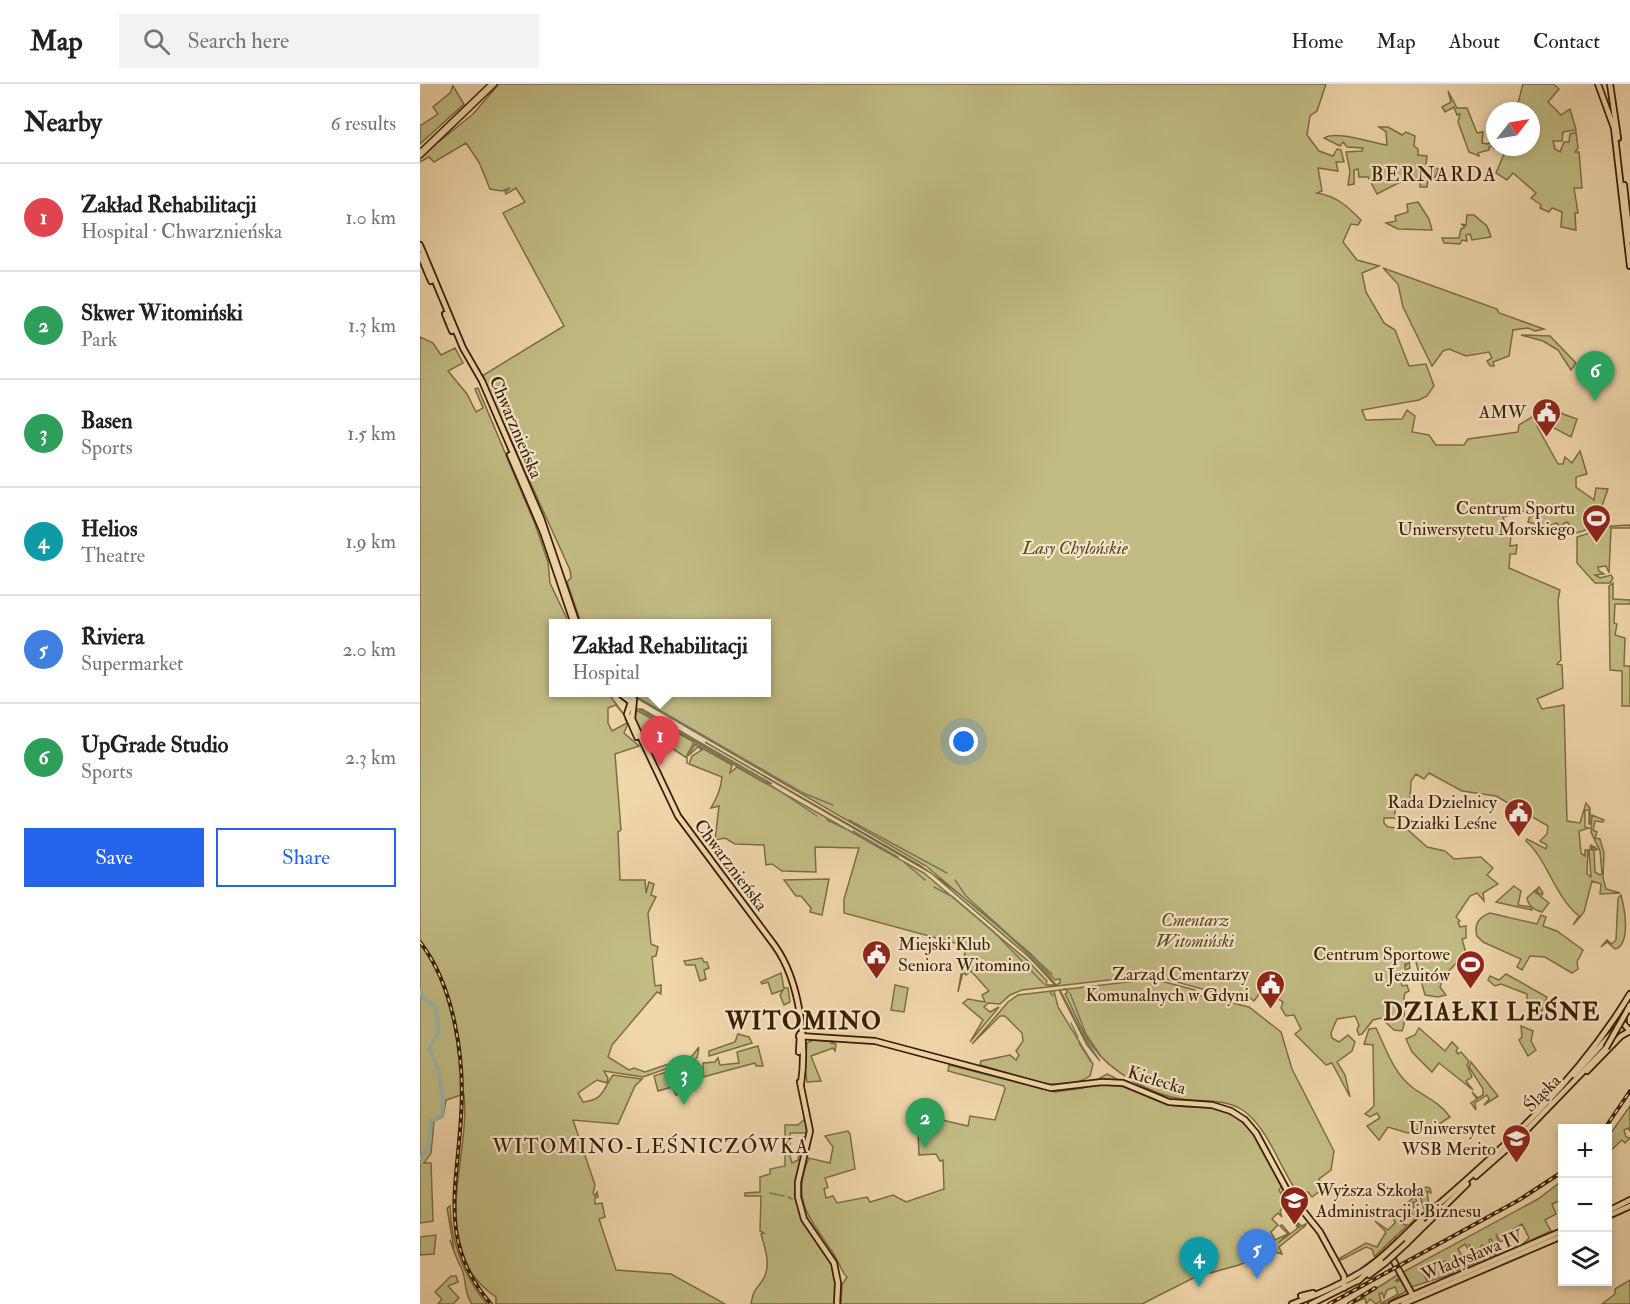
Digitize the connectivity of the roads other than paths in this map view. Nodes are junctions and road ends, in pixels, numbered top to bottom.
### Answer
1 (489, 84) edge
2 (494, 84) edge
3 (1598, 84) edge
4 (1610, 84) edge
5 (420, 152) edge
6 (1630, 240) edge
7 (420, 245) edge
8 (420, 255) edge
9 (1630, 266) edge
10 (555, 564) junction
11 (574, 619) edge
12 (624, 697) edge
13 (631, 697) edge
14 (647, 752) junction
15 (1630, 996) edge
16 (1630, 1005) edge
17 (1629, 1011) edge
18 (1626, 1025) edge
19 (802, 1035) junction
20 (1574, 1079) junction
21 (1558, 1092) junction
22 (1451, 1199) junction
23 (1630, 1200) edge
24 (1630, 1206) edge
25 (1612, 1209) edge
26 (1612, 1214) edge
27 (1561, 1232) edge
28 (1558, 1238) edge
29 (1324, 1240) junction
30 (1397, 1246) junction
31 (1385, 1255) junction
32 (1394, 1261) junction
33 (1358, 1281) junction
34 (1344, 1284) junction
35 (1322, 1292) junction
36 (1315, 1295) junction
37 (1301, 1296) dead end
38 (1416, 1297) junction
39 (837, 1304) edge
40 (1292, 1304) edge
41 (1305, 1304) edge
42 (1311, 1304) edge
43 (1392, 1304) edge
44 (1403, 1304) edge

1 - 5 highway
2 - 5 highway
3 - 9 main road
4 - 6 main road
7 - 10 main road, Chwarznieńska
8 - 10 main road, Chwarznieńska
10 - 11 main road, Chwarznieńska
12 - 14 main road, Chwarznieńska
13 - 14 main road, Chwarznieńska
14 - 19 main road, Chwarznieńska
15 - 18 main road
15 - 21 main road, Śląska
16 - 17 main road, Śląska
17 - 18 main road
17 - 20 main road, Śląska, bridge
18 - 20 main road
18 - 21 main road
19 - 29 main road, Kielecka
19 - 39 main road, Chwarznieńska
20 - 22 main road, Śląska
21 - 31 main road, Śląska
22 - 30 main road
22 - 33 main road, Śląska, bridge
23 - 25 main road
24 - 26 main road
27 - 38 main road, Władysława IV
28 - 38 main road, Władysława IV
29 - 34 main road, Kielecka
29 - 34 main road, Kielecka
30 - 31 main road
30 - 32 main road
31 - 32 main road
31 - 33 main road
31 - 34 main road
32 - 38 main road
33 - 34 main road, Kielecka
34 - 35 main road
34 - 42 main road
35 - 36 main road
35 - 37 main road
36 - 40 main road
36 - 41 main road
38 - 43 main road, Władysława IV
38 - 44 main road, Władysława IV

